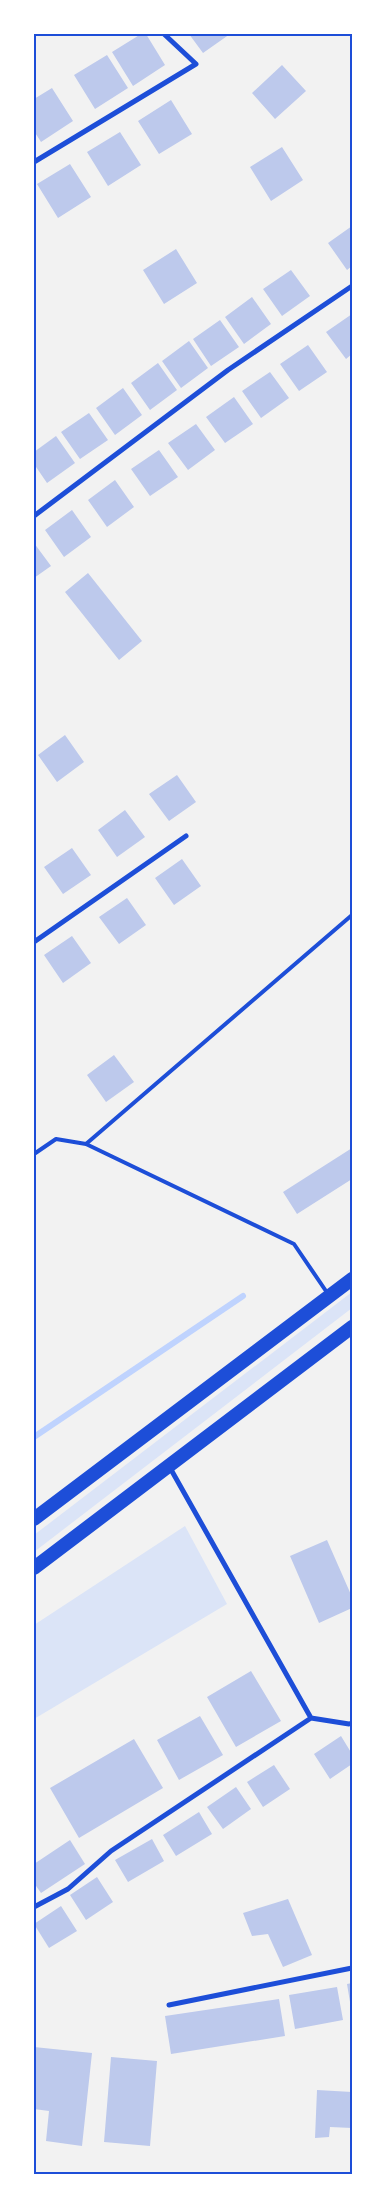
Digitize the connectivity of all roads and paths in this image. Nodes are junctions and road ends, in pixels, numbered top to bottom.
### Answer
1 (164, 34) edge
2 (34, 162) edge
3 (352, 286) edge
4 (34, 516) edge
5 (186, 836) dead end
6 (352, 915) edge
7 (34, 942) edge
8 (86, 1144) junction
9 (34, 1154) edge
10 (352, 1279) edge
11 (329, 1296) junction
12 (352, 1327) edge
13 (169, 1466) junction
14 (34, 1519) edge
15 (34, 1568) edge
16 (311, 1718) junction
17 (350, 1723) edge
18 (352, 1730) edge
19 (34, 1907) edge
20 (352, 1968) edge
21 (169, 2005) dead end

1 - 2 street
3 - 4 street
5 - 7 street
6 - 8 lane
8 - 9 lane
8 - 11 lane
10 - 11 highway
11 - 14 highway
12 - 13 highway
13 - 15 highway
13 - 16 street
16 - 17 street
16 - 19 street
17 - 18 street
20 - 21 street

